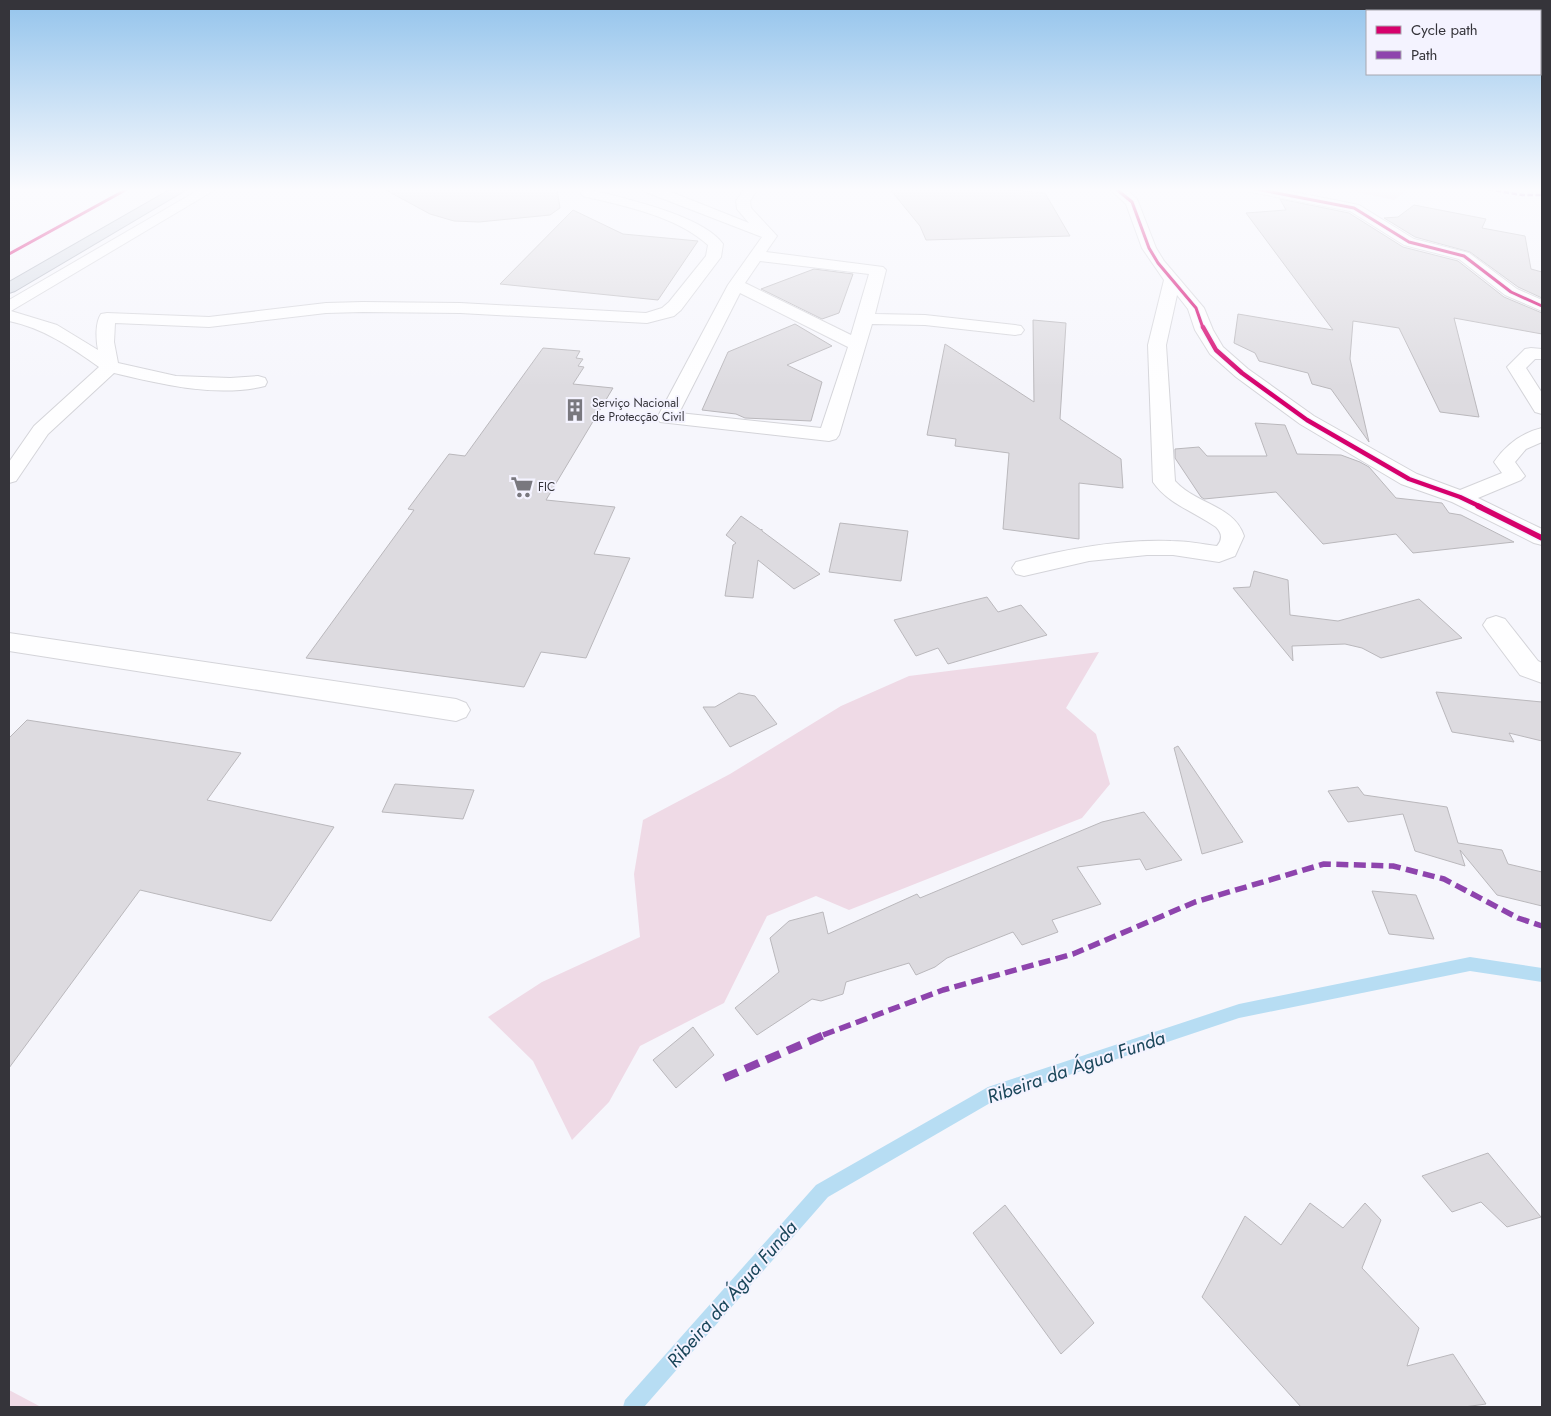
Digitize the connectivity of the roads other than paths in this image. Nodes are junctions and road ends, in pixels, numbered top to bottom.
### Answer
1 (38, 254) edge
2 (68, 254) edge
3 (99, 254) edge
4 (714, 254) edge
5 (1153, 254) edge
6 (1456, 254) edge
7 (758, 256) joint
8 (26, 261) dead end
9 (1172, 280) junction
10 (736, 285) junction
11 (9, 288) edge
12 (1542, 306) edge
13 (9, 307) edge
14 (9, 316) edge
15 (866, 319) junction
16 (1015, 330) dead end
17 (857, 345) junction
18 (1542, 354) edge
19 (110, 367) junction
20 (258, 382) dead end
21 (1542, 408) edge
22 (1542, 434) edge
23 (9, 477) edge
24 (1460, 497) junction
25 (1542, 538) edge
26 (1024, 568) dead end
27 (1496, 625) dead end
28 (9, 642) edge
29 (1542, 673) edge
30 (456, 710) dead end

1 - 8 highway
2 - 11 highway
3 - 13 street
4 - 19 street
5 - 9 street
6 - 12 street
7 - 10 street
7 - 15 street
9 - 24 street
9 - 26 street
10 - 17 street
10 - 17 street
14 - 19 street
15 - 16 street
15 - 17 street
18 - 21 street
19 - 20 street
19 - 23 street
22 - 24 street
24 - 25 street
27 - 29 street
28 - 30 street

